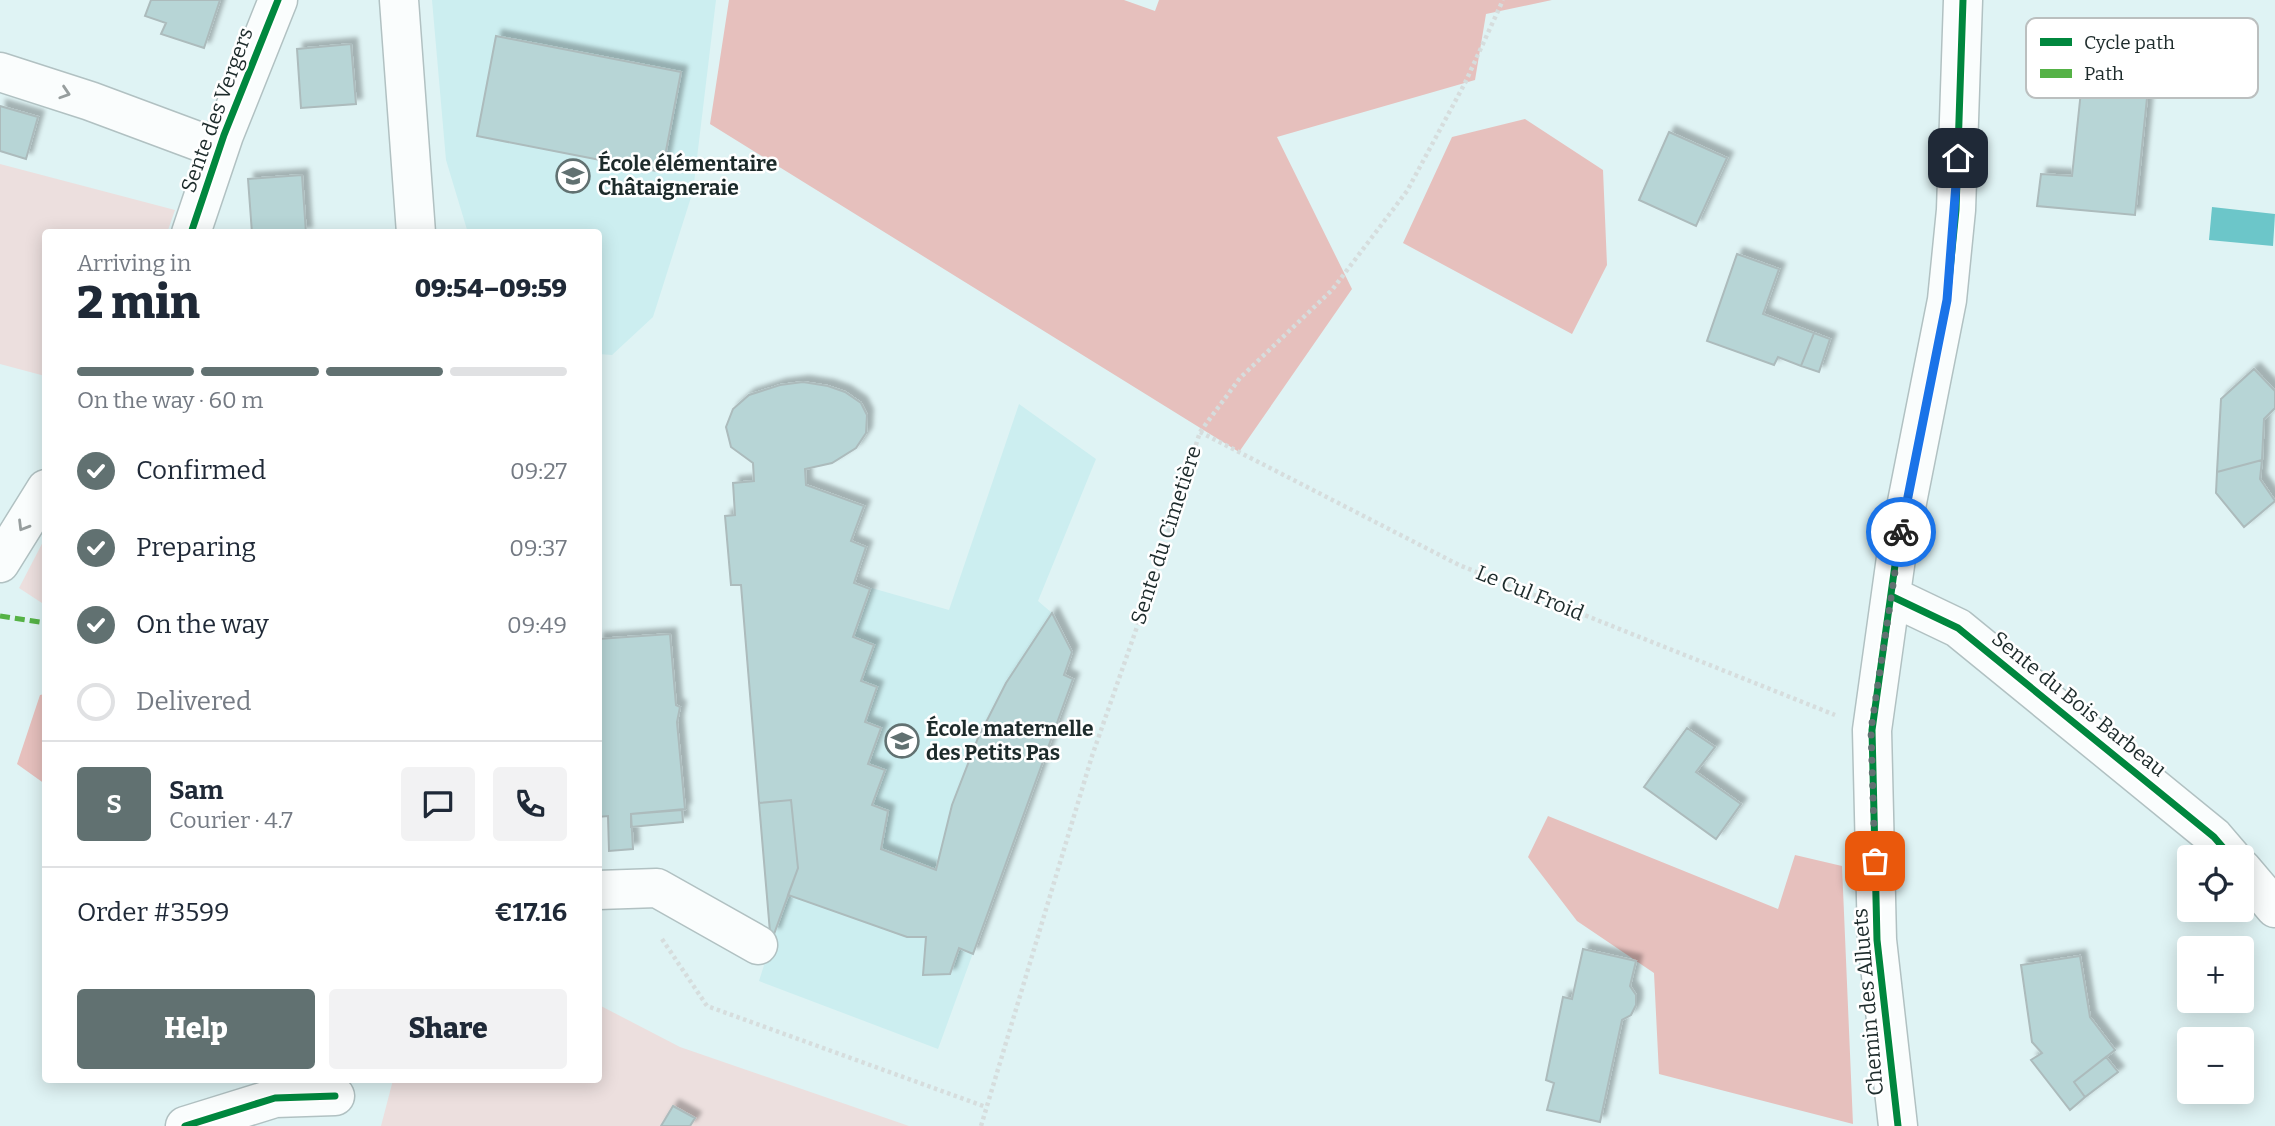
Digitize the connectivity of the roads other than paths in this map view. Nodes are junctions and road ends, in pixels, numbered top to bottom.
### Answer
1 (278, 0) edge
2 (399, 0) edge
3 (1963, 0) edge
4 (0, 72) edge
5 (219, 149) junction
6 (192, 229) edge
7 (416, 229) edge
8 (42, 495) edge
9 (0, 563) edge
10 (1891, 596) junction
11 (2221, 845) edge
12 (2254, 883) edge
13 (602, 890) edge
14 (2275, 908) edge
15 (758, 945) dead end
16 (337, 1101) edge
17 (185, 1126) edge
18 (1898, 1126) edge

1 - 5 street, Sente des Vergers
2 - 7 street
3 - 10 street, Chemin des Alluets
4 -> 5 street
5 - 6 street, Sente des Vergers
8 -> 9 street
10 - 11 street, Sente du Bois Barbeau
10 - 18 street, Chemin des Alluets
12 - 14 street
13 - 15 street
16 - 17 street

